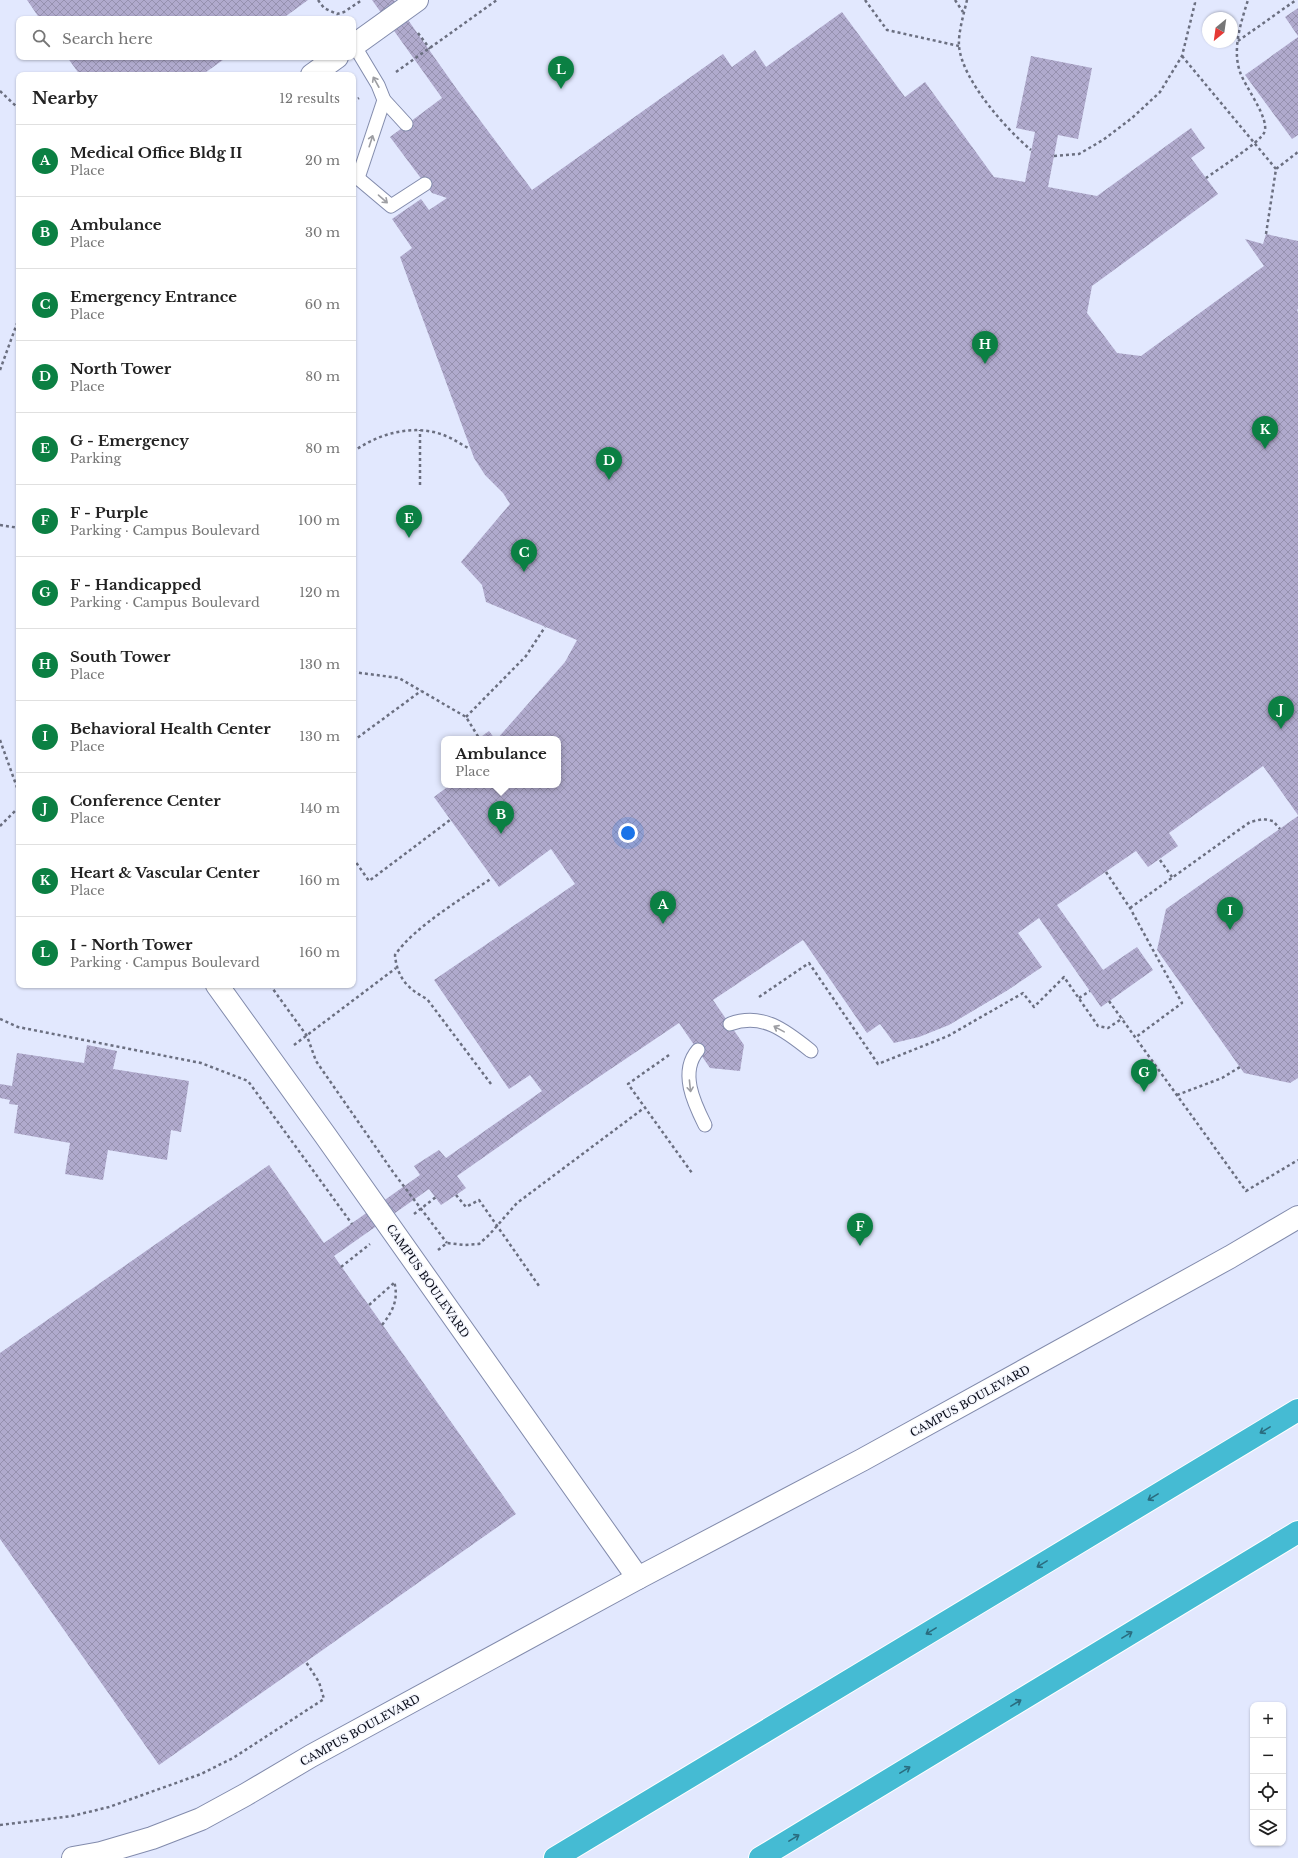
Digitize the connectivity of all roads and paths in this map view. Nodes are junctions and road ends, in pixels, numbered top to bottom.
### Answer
1 (318, 0) edge
2 (362, 0) edge
3 (417, 0) edge
4 (497, 0) edge
5 (865, 0) edge
6 (955, 0) edge
7 (967, 0) edge
8 (1248, 0) edge
9 (1296, 0) edge
10 (1195, 1) edge
11 (964, 12) junction
12 (1238, 42) joint
13 (356, 43) edge
14 (959, 46) junction
15 (1238, 48) edge
16 (1182, 56) junction
17 (356, 59) edge
18 (333, 60) edge
19 (316, 72) edge
20 (378, 85) junction
21 (0, 91) edge
22 (356, 100) edge
23 (384, 100) junction
24 (16, 106) edge
25 (406, 124) dead end
26 (1253, 144) junction
27 (1031, 150) dead end
28 (1298, 152) edge
29 (1054, 156) dead end
30 (1276, 169) junction
31 (356, 176) edge
32 (1206, 178) dead end
33 (425, 184) dead end
34 (1266, 234) dead end
35 (16, 326) edge
36 (0, 370) edge
37 (420, 430) junction
38 (356, 449) edge
39 (470, 449) dead end
40 (420, 485) dead end
41 (0, 525) edge
42 (16, 528) edge
43 (545, 627) dead end
44 (356, 672) edge
45 (421, 691) junction
46 (466, 717) junction
47 (478, 736) edge
48 (356, 739) edge
49 (0, 741) edge
50 (16, 785) edge
51 (16, 811) edge
52 (450, 820) dead end
53 (0, 826) edge
54 (1280, 829) dead end
55 (1160, 860) dead end
56 (356, 862) edge
57 (1106, 872) dead end
58 (1172, 877) junction
59 (492, 878) dead end
60 (1130, 908) junction
61 (396, 968) junction
62 (219, 988) edge
63 (272, 988) edge
64 (1090, 991) dead end
65 (1079, 998) junction
66 (754, 1001) dead end
67 (1109, 1001) dead end
68 (1123, 1018) junction
69 (0, 1019) edge
70 (730, 1024) dead end
71 (307, 1036) junction
72 (1136, 1037) junction
73 (698, 1050) dead end
74 (811, 1051) dead end
75 (672, 1053) dead end
76 (1240, 1067) dead end
77 (491, 1084) dead end
78 (1177, 1095) junction
79 (644, 1108) junction
80 (705, 1125) dead end
81 (1298, 1160) edge
82 (692, 1173) dead end
83 (456, 1195) dead end
84 (1298, 1217) edge
85 (498, 1225) junction
86 (354, 1226) dead end
87 (367, 1245) dead end
88 (341, 1267) dead end
89 (539, 1286) dead end
90 (368, 1305) dead end
91 (382, 1325) dead end
92 (1298, 1410) edge
93 (1298, 1532) edge
94 (638, 1578) junction
95 (306, 1662) dead end
96 (0, 1825) edge
97 (73, 1858) edge
98 (555, 1858) edge
99 (760, 1858) edge

1 - 2 path
3 - 13 street
4 - 20 path
5 - 14 path
6 - 11 path
7 - 11 path
8 - 12 path
9 - 12 path
10 - 16 path
11 - 14 path
14 - 27 path
15 - 26 path
16 - 26 path
16 - 29 path
20 -> 17 lane
18 - 19 street
20 - 22 path
20 - 23 lane
21 - 24 path
23 - 25 lane
31 -> 23 lane
26 - 30 path
26 - 32 path
28 - 30 path
30 - 34 path
31 -> 33 lane
35 - 36 path
37 - 38 path
37 - 39 path
37 - 40 path
41 - 42 path
43 - 46 path
44 - 45 path
45 - 46 path
45 - 48 path
46 - 47 path
49 - 50 path
51 - 53 path
52 - 56 path
54 - 58 path
55 - 58 path
57 - 60 path
58 - 60 path
59 - 61 path
60 - 72 path
61 - 71 path
61 - 77 path
62 - 94 street, CAMPUS BOULEVARD
63 - 71 path
64 - 65 path
65 - 66 path
65 - 68 path
67 - 68 path
68 - 72 path
69 - 86 path
74 -> 70 lane
71 - 85 path
72 - 78 path
73 -> 80 lane
75 - 79 path
76 - 78 path
78 - 81 path
79 - 82 path
79 - 85 path
83 - 85 path
84 - 94 street, CAMPUS BOULEVARD
85 - 89 path
87 - 88 path
90 - 91 path
92 -> 98 highway
99 -> 93 highway
94 - 97 street, CAMPUS BOULEVARD
95 - 96 path

